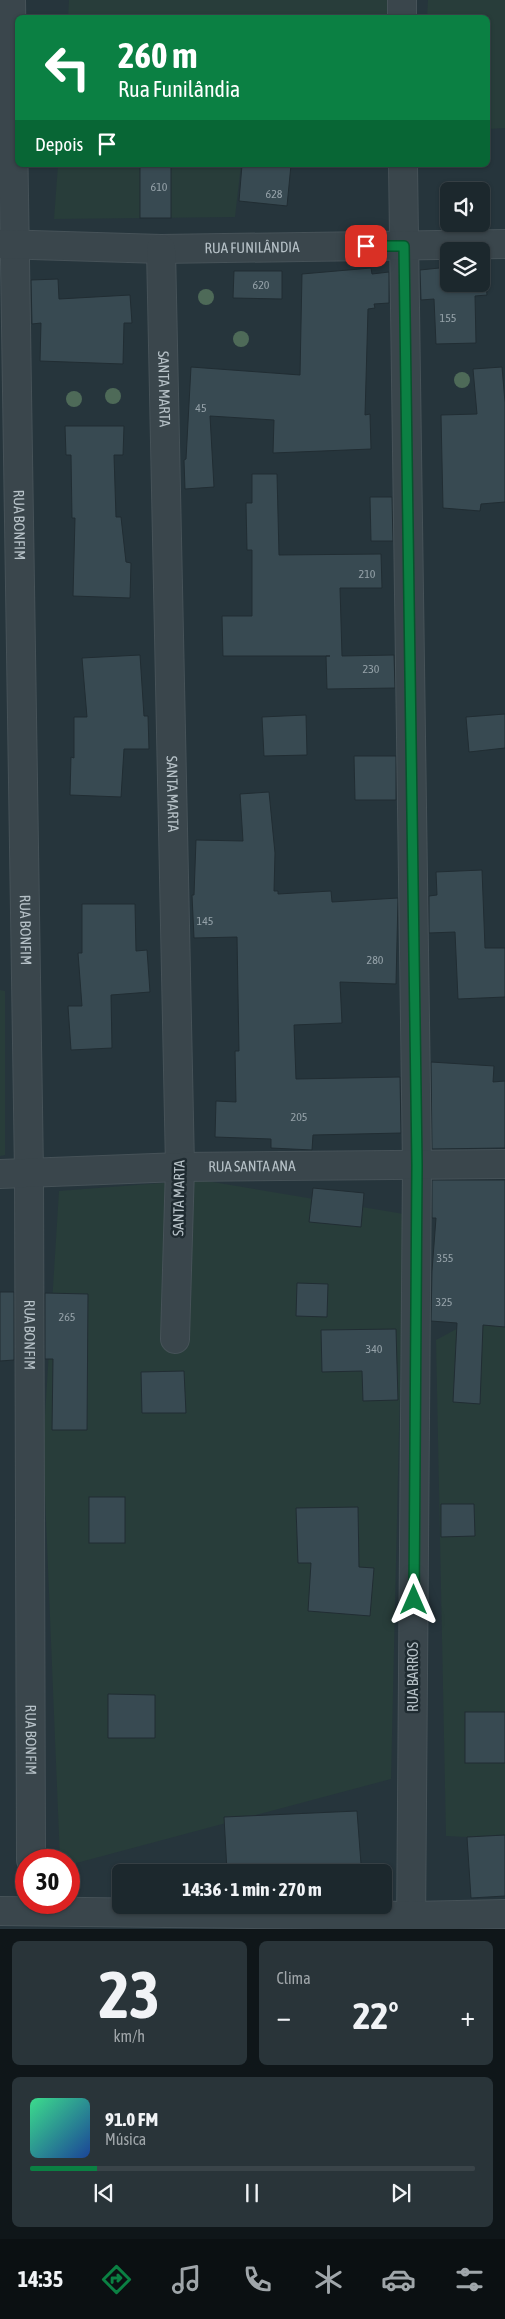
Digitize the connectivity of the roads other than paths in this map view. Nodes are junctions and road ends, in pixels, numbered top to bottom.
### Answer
1 (11, 0) edge
2 (402, 0) edge
3 (402, 15) edge
4 (403, 167) edge
5 (8, 244) edge
6 (505, 244) edge
7 (404, 246) junction
8 (161, 248) junction
9 (505, 1164) edge
10 (417, 1165) junction
11 (180, 1167) junction
12 (29, 1173) junction
13 (0, 1174) edge
14 (175, 1338) dead end
15 (31, 1849) edge
16 (0, 1911) edge
17 (15, 1912) edge
18 (31, 1914) edge
19 (505, 1914) edge
20 (411, 1923) edge

1 - 5 street, RUA BONFIM
2 - 3 street
4 - 7 street, RUA BARROS
5 - 8 street, RUA FUNILÂNDIA
5 - 12 street, RUA BONFIM
6 - 7 street, RUA FUNILÂNDIA
7 - 8 street, RUA FUNILÂNDIA
7 - 10 street, RUA BARROS
8 - 11 street, SANTA MARTA
9 - 10 street, RUA SANTA ANA
10 - 11 street, RUA SANTA ANA
10 - 20 street, RUA BARROS
11 - 12 street, RUA SANTA ANA
11 - 14 street, SANTA MARTA
12 - 13 street, RUA SANTA ANA
12 - 15 street, RUA BONFIM
16 - 17 street
18 - 20 street
19 - 20 street

